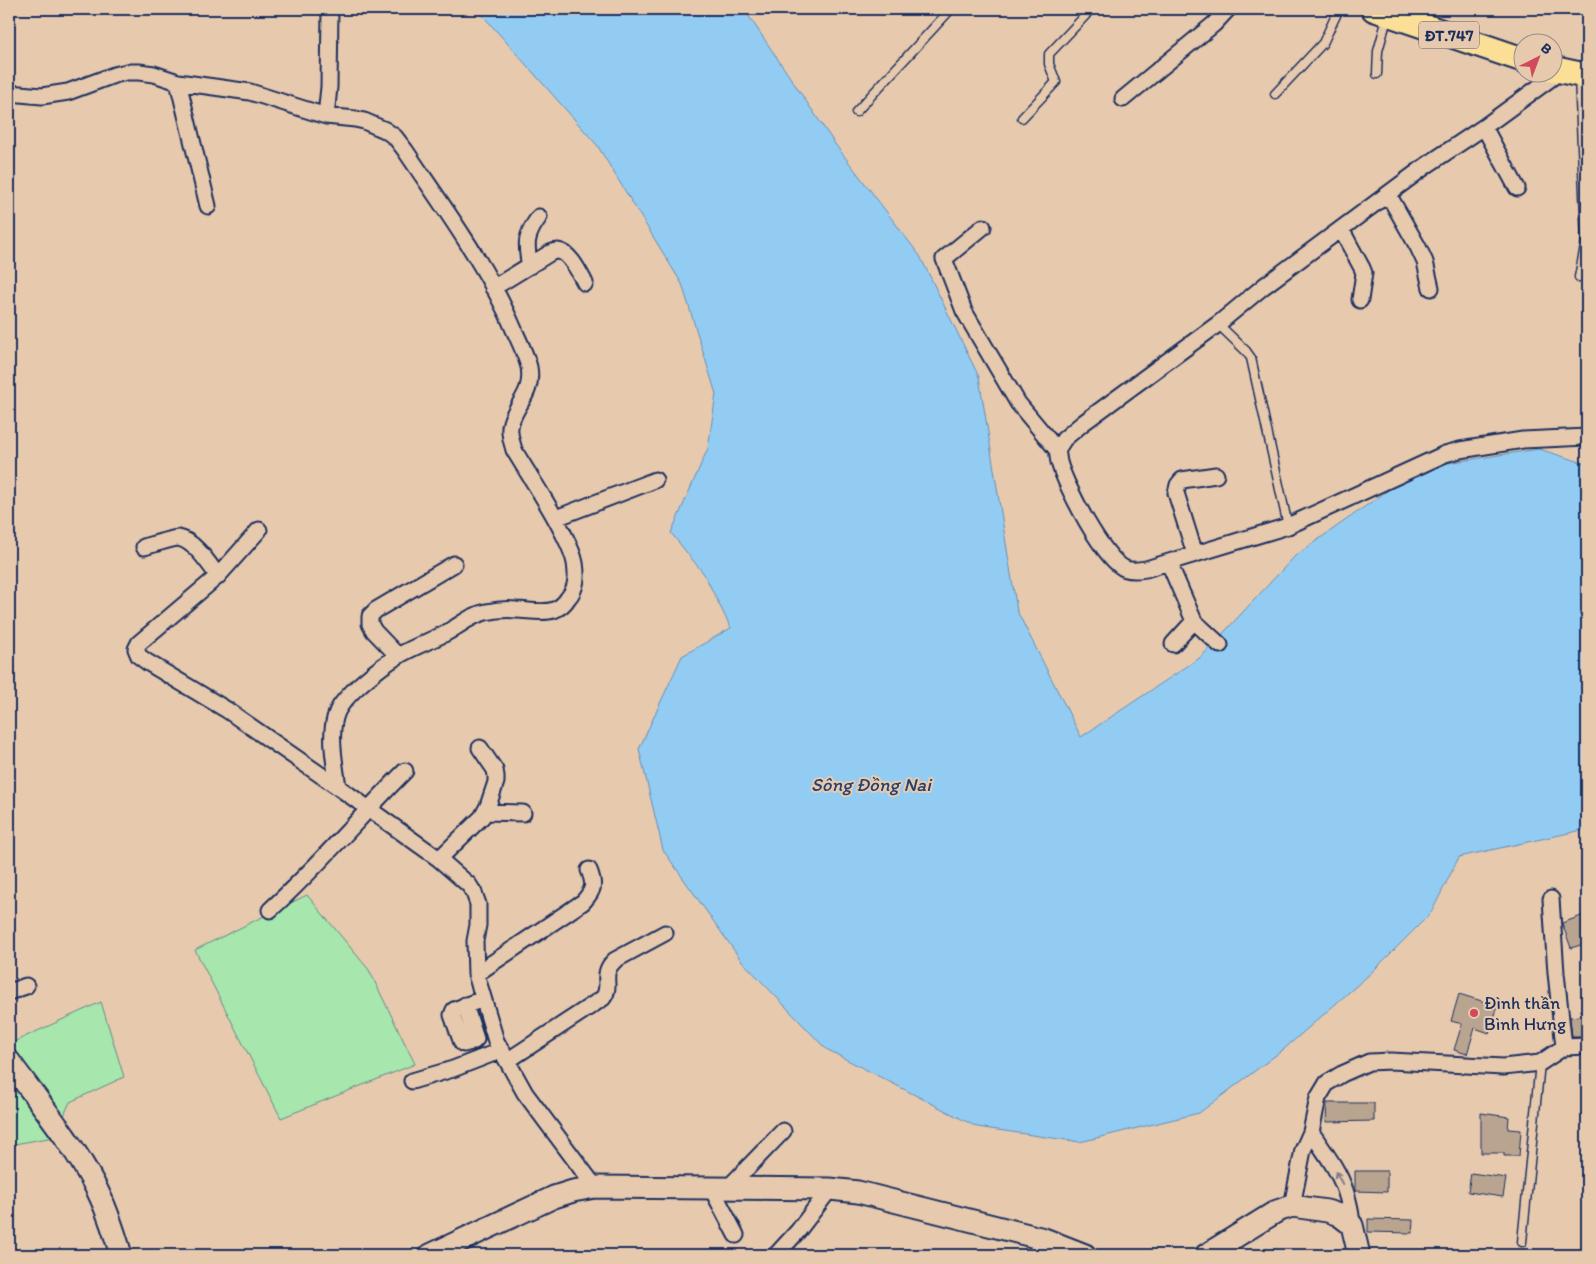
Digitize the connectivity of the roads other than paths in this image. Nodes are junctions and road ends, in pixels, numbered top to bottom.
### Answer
1 (330, 9) edge
2 (951, 9) edge
3 (1090, 9) edge
4 (1228, 9) edge
5 (1339, 9) edge
6 (1382, 11) edge
7 (1514, 57) edge
8 (1570, 73) edge
9 (1376, 74) dead end
10 (178, 82) junction
11 (9, 93) edge
12 (1275, 94) dead end
13 (1124, 99) dead end
14 (856, 112) dead end
15 (326, 116) junction
16 (1022, 118) dead end
17 (1484, 127) junction
18 (1517, 188) dead end
19 (1388, 194) junction
20 (208, 206) dead end
21 (539, 217) dead end
22 (984, 227) dead end
23 (1341, 229) junction
24 (530, 266) junction
25 (1579, 277) dead end
26 (585, 283) dead end
27 (493, 288) junction
28 (1431, 288) dead end
29 (1360, 300) dead end
30 (1218, 324) junction
31 (1587, 437) edge
32 (1057, 450) junction
33 (1216, 474) dead end
34 (655, 480) dead end
35 (556, 518) junction
36 (1288, 526) junction
37 (259, 530) dead end
38 (144, 547) dead end
39 (1195, 554) junction
40 (1169, 563) junction
41 (454, 564) dead end
42 (218, 576) junction
43 (1194, 621) junction
44 (1173, 644) dead end
45 (1220, 644) dead end
46 (398, 656) junction
47 (480, 748) dead end
48 (404, 771) dead end
49 (338, 786) junction
50 (368, 808) junction
51 (485, 812) junction
52 (522, 813) dead end
53 (439, 859) junction
54 (589, 870) dead end
55 (1551, 899) dead end
56 (270, 910) dead end
57 (665, 932) dead end
58 (476, 974) junction
59 (26, 986) dead end
60 (9, 992) edge
61 (483, 999) junction
62 (465, 1005) dead end
63 (1564, 1046) junction
64 (1587, 1046) edge
65 (504, 1056) junction
66 (9, 1061) edge
67 (1540, 1062) junction
68 (412, 1081) dead end
69 (783, 1131) dead end
70 (1311, 1132) junction
71 (595, 1187) junction
72 (719, 1189) junction
73 (830, 1189) junction
74 (1292, 1206) junction
75 (1352, 1225) junction
76 (736, 1235) dead end
77 (1522, 1242) dead end
78 (1040, 1247) edge
79 (121, 1255) edge
80 (430, 1255) edge
81 (776, 1255) edge
82 (1084, 1255) edge
83 (1206, 1255) edge
84 (1359, 1255) edge

1 - 15 street
2 - 14 lane
3 - 16 lane
4 - 13 street
5 - 12 lane
6 - 7 main road, ĐT.747
6 - 9 lane
8 - 17 street
8 - 25 lane
10 - 11 street
10 - 15 street
10 - 20 street
15 - 27 street
17 - 18 street
17 - 19 street
19 - 23 street
19 - 28 street
21 - 24 street
22 - 32 street
23 - 29 street
23 - 30 street
24 - 26 street
24 - 27 street
27 - 35 street
30 - 32 street
30 - 36 lane
31 - 36 street
32 - 40 street
33 - 39 street
34 - 35 street
35 - 46 street
36 - 39 street
37 - 42 street
38 - 42 street
39 - 40 street
40 - 43 street
41 - 46 street
42 - 49 street
43 - 44 street
43 - 45 street
46 - 49 street
47 - 51 street
48 - 50 street
49 - 50 street
50 - 53 street
50 - 56 street
51 - 52 street
51 - 53 street
53 - 58 street
54 - 58 street
55 - 63 street
57 - 65 street
58 - 61 street
59 - 60 street
61 - 62 street
61 - 65 street
63 - 64 street
63 - 67 street
65 - 68 street
65 - 71 street
66 - 79 street
67 - 70 street
67 - 77 lane
69 - 72 street
70 - 74 street
75 -> 70 street
71 - 72 street
71 - 80 street
72 - 73 street
72 - 76 street
73 - 78 street
73 - 81 street
74 - 75 street
74 - 83 street
75 - 84 street
78 - 82 street

